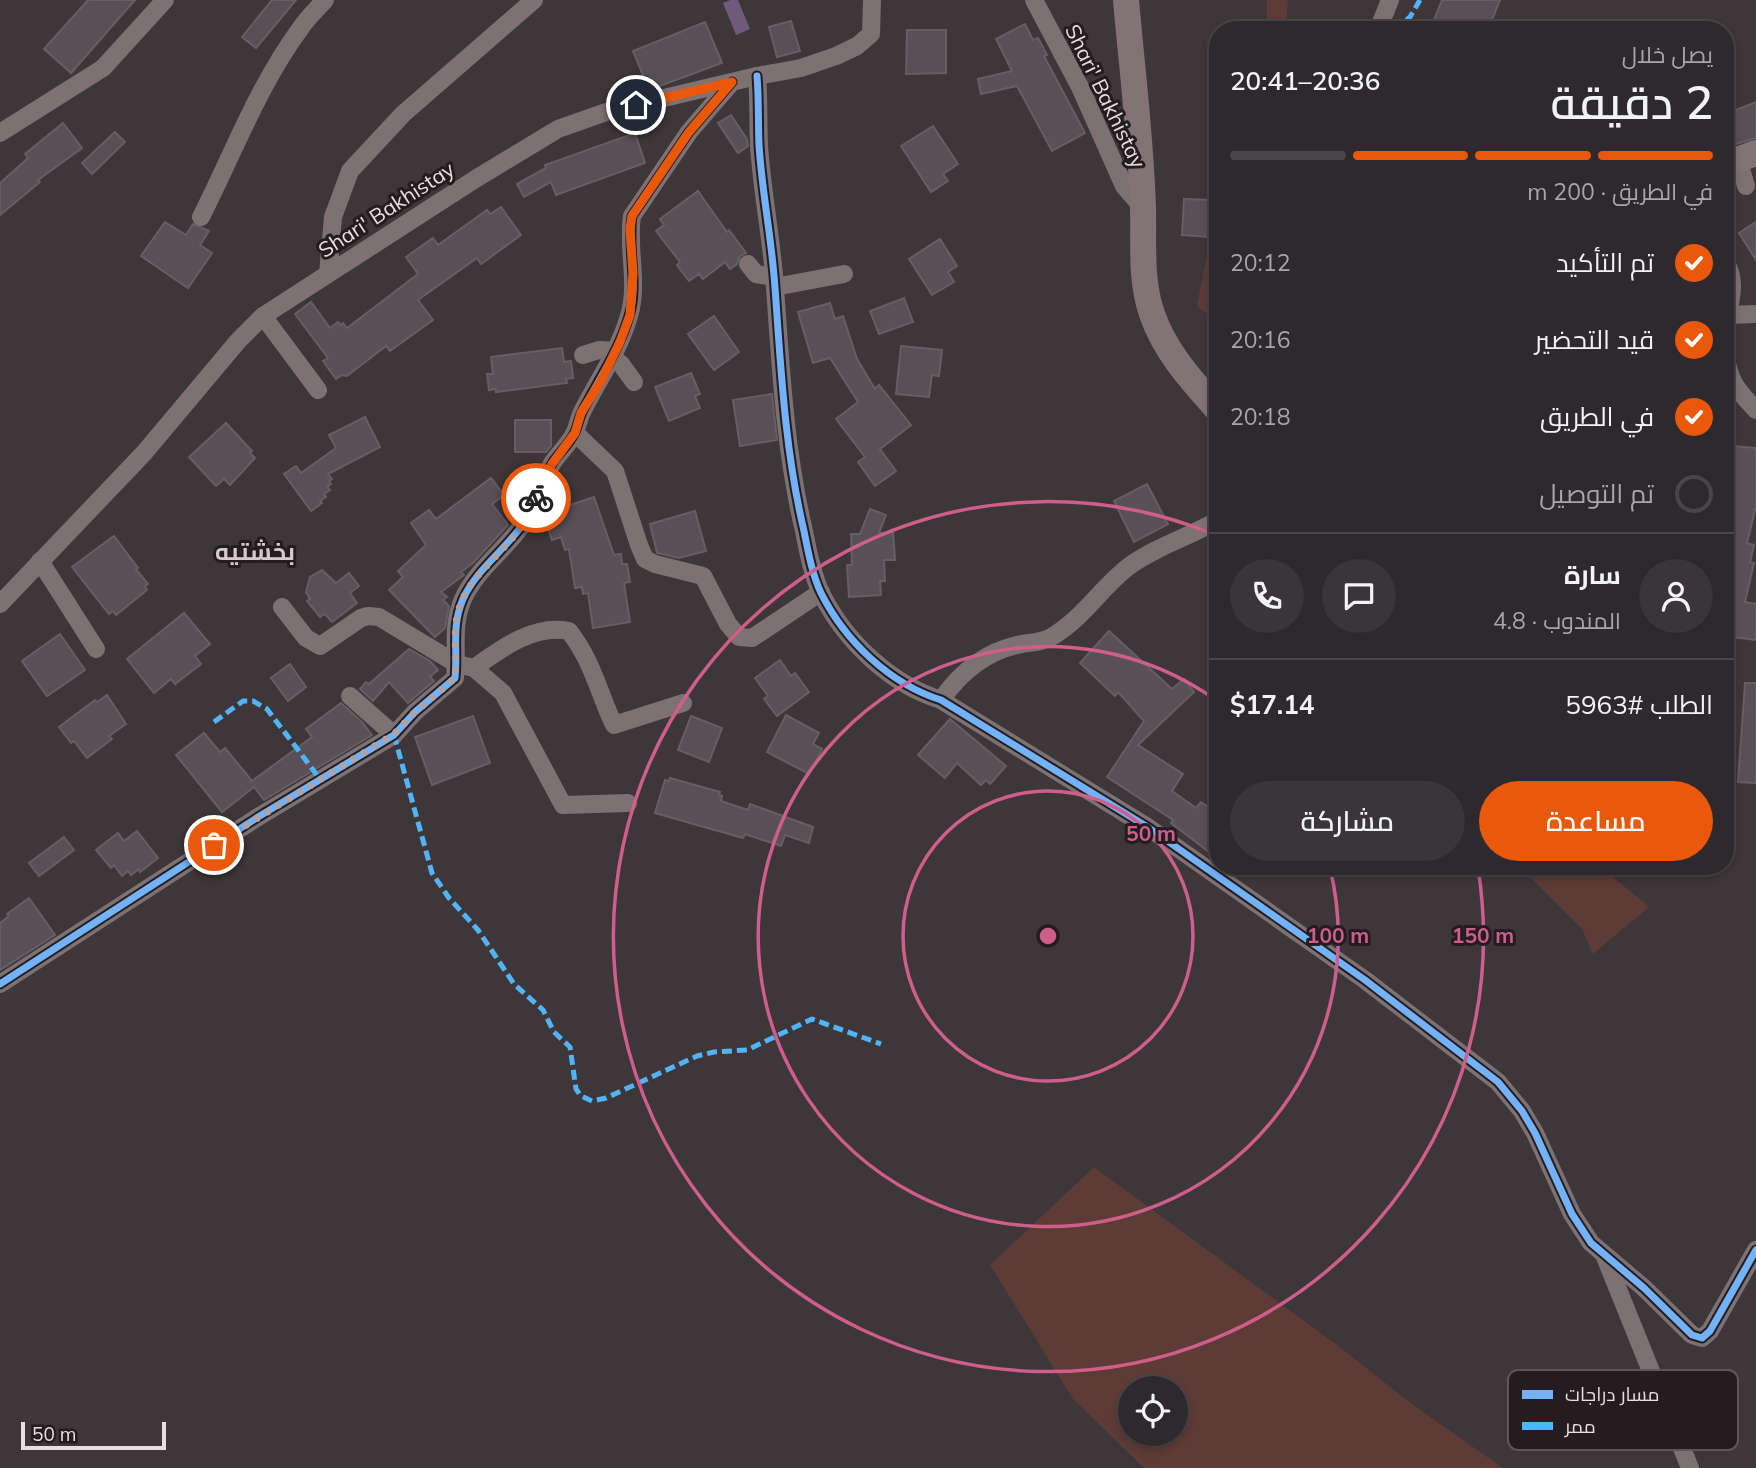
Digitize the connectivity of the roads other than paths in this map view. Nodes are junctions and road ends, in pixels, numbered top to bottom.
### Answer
1 (165, 0) edge
2 (325, 0) edge
3 (534, 0) edge
4 (872, 0) edge
5 (1034, 0) edge
6 (1126, 0) edge
7 (1390, 0) edge
8 (1382, 21) edge
9 (757, 76) junction
10 (732, 82) junction
11 (0, 133) edge
12 (1740, 159) edge
13 (1746, 186) dead end
14 (1143, 208) junction
15 (201, 216) dead end
16 (748, 264) dead end
17 (328, 274) junction
18 (844, 274) dead end
19 (775, 282) junction
20 (1756, 314) edge
21 (1734, 315) edge
22 (263, 316) junction
23 (614, 354) junction
24 (583, 355) dead end
25 (634, 382) dead end
26 (1734, 383) edge
27 (318, 390) dead end
28 (1209, 400) edge
29 (1756, 410) edge
30 (575, 433) junction
31 (1209, 525) edge
32 (40, 561) junction
33 (821, 592) junction
34 (0, 604) edge
35 (282, 607) dead end
36 (96, 649) dead end
37 (465, 666) junction
38 (350, 696) dead end
39 (941, 700) junction
40 (683, 703) dead end
41 (394, 734) junction
42 (628, 803) dead end
43 (1209, 870) edge
44 (1216, 875) edge
45 (0, 984) edge
46 (1756, 1250) edge
47 (1603, 1254) junction
48 (1650, 1370) edge
49 (1683, 1450) edge
50 (1690, 1468) edge

1 - 11 street
2 - 15 street
3 - 17 street
4 - 9 street, Shari' Bakhistay
5 - 14 street, Shari' Bakhistay
6 - 14 main road
7 - 8 street
9 - 10 street, Shari' Bakhistay
9 - 19 street
10 - 17 street, Shari' Bakhistay
10 - 23 street
12 - 13 street
14 - 28 main road
16 - 19 street
17 - 22 street, Shari' Bakhistay
18 - 19 street
19 - 33 street
20 - 21 street
22 - 27 street
22 - 32 street, Shari' Bakhistay
23 - 24 street
23 - 25 street
23 - 30 street
26 - 29 street
30 - 33 street
30 - 37 street
31 - 39 street
32 - 34 street, Shari' Bakhistay
32 - 36 street
33 - 39 street
35 - 37 street
37 - 40 street
37 - 41 street
37 - 42 street
38 - 41 street
39 - 43 street
41 - 45 street
44 - 47 street
46 - 47 street
47 - 48 street
49 - 50 street

